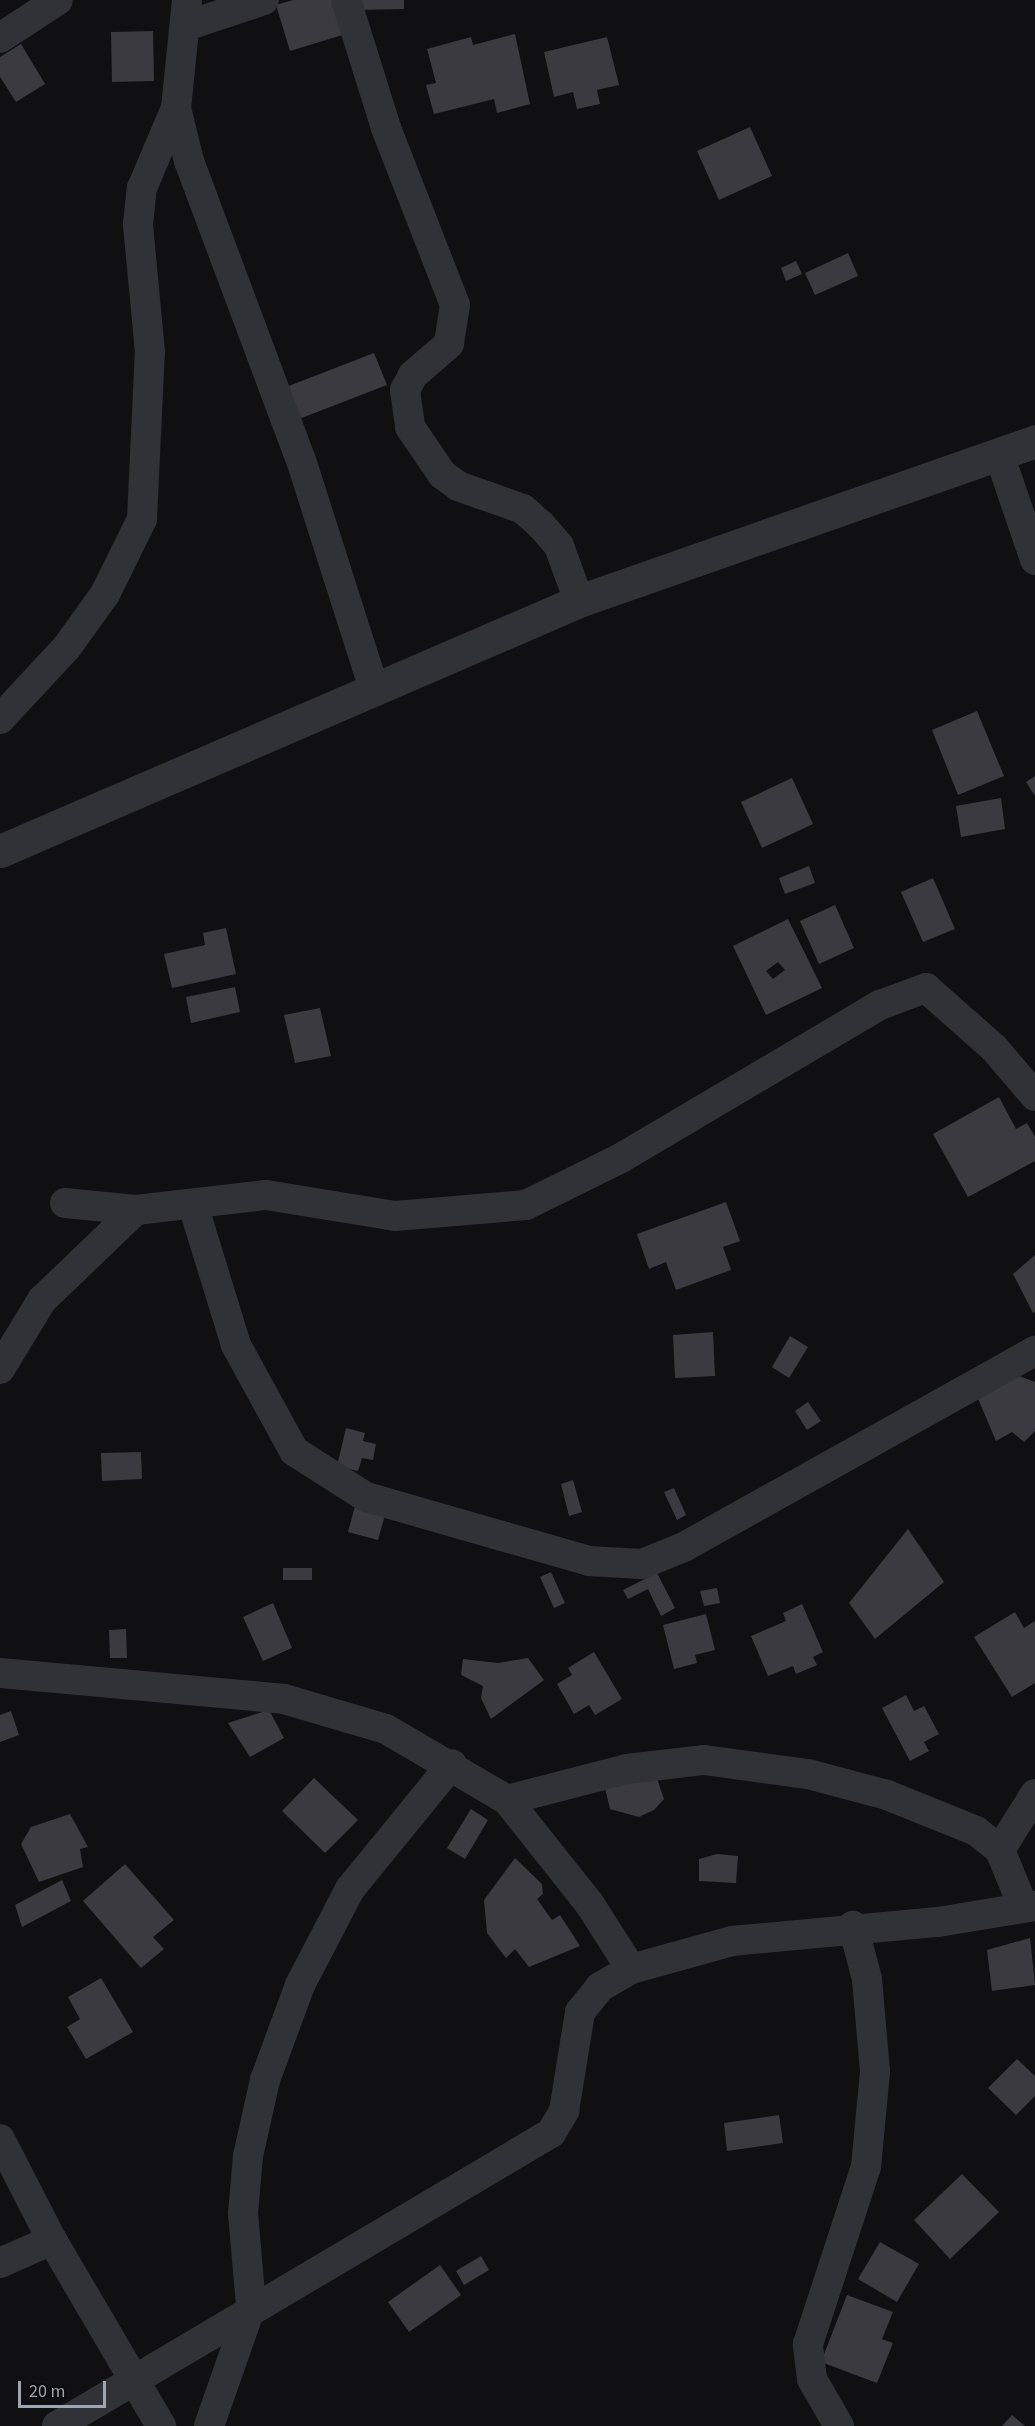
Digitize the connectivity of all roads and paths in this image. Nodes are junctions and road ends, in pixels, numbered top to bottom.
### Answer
1 (58, 0) edge
2 (264, 0) edge
3 (346, 0) edge
4 (186, 13) edge
5 (0, 38) edge
6 (176, 108) junction
7 (1035, 441) edge
8 (999, 454) junction
9 (1035, 560) edge
10 (579, 601) junction
11 (374, 689) junction
12 (0, 719) edge
13 (0, 850) edge
14 (1035, 1096) edge
15 (65, 1203) dead end
16 (193, 1205) junction
17 (136, 1210) junction
18 (1035, 1351) edge
19 (0, 1369) edge
20 (0, 1673) edge
21 (452, 1764) junction
22 (1035, 1794) edge
23 (507, 1800) junction
24 (1000, 1850) junction
25 (1029, 1906) edge
26 (853, 1926) junction
27 (631, 1969) junction
28 (0, 2139) edge
29 (51, 2240) junction
30 (0, 2263) edge
31 (251, 2306) junction
32 (132, 2379) junction
33 (57, 2426) edge
34 (161, 2426) edge
35 (209, 2426) edge
36 (839, 2426) edge

1 - 5 street
2 - 4 street
3 - 10 street
4 - 6 street
6 - 11 street
6 - 12 street
7 - 8 street
8 - 9 street
8 - 10 street
10 - 11 street
11 - 13 street
14 - 16 street
15 - 17 street
16 - 17 street
16 - 18 street
17 - 19 street
20 - 21 street
21 - 23 street
21 - 31 street
22 - 24 street
23 - 24 street
23 - 27 street
24 - 25 street
25 - 26 street
26 - 27 street
26 - 36 street
27 - 31 street
28 - 29 street
29 - 30 street
29 - 32 street
31 - 32 street
31 - 35 street
32 - 33 street
32 - 34 street

